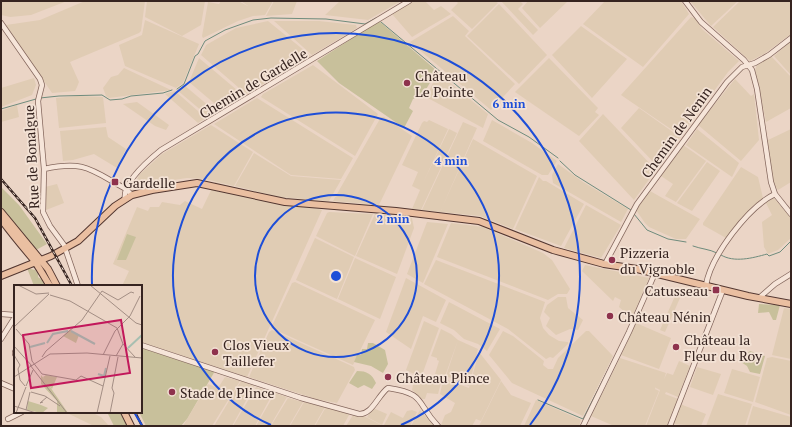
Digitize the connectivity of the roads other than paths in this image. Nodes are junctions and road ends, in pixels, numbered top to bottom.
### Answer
1 (409, 1) edge
2 (685, 1) edge
3 (1, 23) edge
4 (791, 38) edge
5 (748, 65) junction
6 (44, 169) junction
7 (126, 189) junction
8 (775, 194) junction
9 (132, 195) junction
10 (125, 198) junction
11 (1, 212) edge
12 (791, 214) edge
13 (1, 219) edge
14 (19, 240) junction
15 (66, 248) junction
16 (26, 253) junction
17 (34, 253) junction
18 (51, 256) junction
19 (37, 261) junction
20 (604, 264) junction
21 (25, 266) junction
22 (48, 269) junction
23 (39, 270) junction
24 (655, 273) junction
25 (791, 274) edge
26 (1, 276) edge
27 (53, 284) edge
28 (78, 285) edge
29 (706, 285) junction
30 (723, 290) junction
31 (759, 298) junction
32 (791, 304) edge
33 (1, 314) edge
34 (14, 316) edge
35 (14, 318) edge
36 (1, 339) edge
37 (142, 345) edge
38 (1, 383) edge
39 (14, 389) edge
40 (20, 413) edge
41 (124, 413) edge
42 (8, 419) dead end
43 (131, 426) edge
44 (438, 426) edge
45 (583, 426) edge
46 (670, 426) edge

1 - 7 street, Chemin de Gardelle
2 - 5 street
3 - 6 street, Rue de Bonalgue
4 - 5 street, Chemin de Nenin
5 - 8 street
5 - 20 street, Chemin de Nenin
6 - 7 street
6 - 15 street, Rue de Bonalgue
7 - 9 street
7 - 10 street, Chemin de Gardelle
8 - 12 street
8 - 29 street
9 - 10 main road
9 - 20 main road
10 - 15 main road
11 - 17 main road
13 - 14 main road
14 - 16 main road
14 - 19 main road
15 - 18 main road
15 - 28 street, Rue de Bonalgue
16 - 19 main road
16 - 21 main road
17 - 18 main road
17 - 19 main road
18 - 19 main road
18 - 22 main road
19 - 21 main road
19 - 22 main road
19 - 23 main road
19 - 27 main road
20 - 24 main road
21 - 23 main road
21 - 26 main road
22 - 27 main road
23 - 27 main road
24 - 29 main road
24 - 45 street
25 - 31 street
29 - 30 main road
30 - 31 main road
30 - 46 street
31 - 32 main road
33 - 34 street
35 - 36 street
37 - 44 street
38 - 39 street
40 - 42 street
41 - 43 main road

